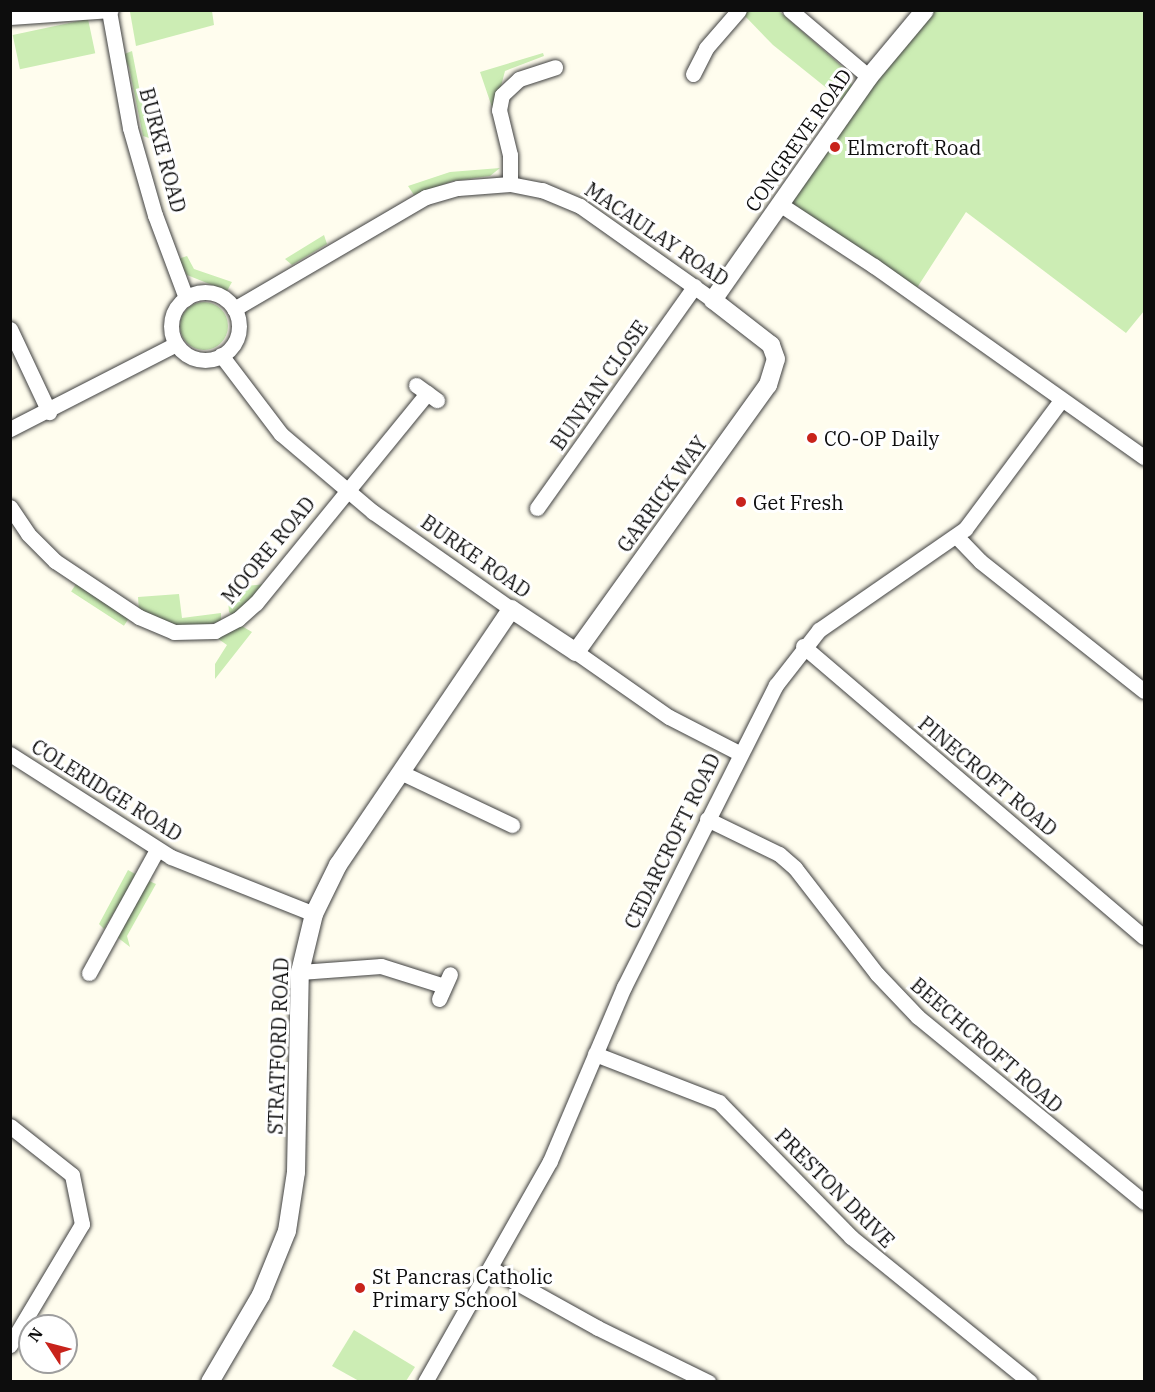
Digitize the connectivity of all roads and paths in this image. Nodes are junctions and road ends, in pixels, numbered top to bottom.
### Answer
1 (739, 10) edge
2 (790, 10) edge
3 (925, 10) edge
4 (110, 11) edge
5 (10, 17) edge
6 (555, 67) dead end
7 (693, 74) dead end
8 (869, 77) junction
9 (510, 184) junction
10 (781, 205) junction
11 (695, 286) junction
12 (186, 298) junction
13 (713, 300) junction
14 (234, 309) junction
15 (10, 329) edge
16 (176, 344) junction
17 (222, 355) junction
18 (776, 359) joint
19 (427, 393) dead end
20 (1061, 400) junction
21 (49, 412) junction
22 (10, 429) edge
23 (1144, 457) edge
24 (347, 491) junction
25 (10, 507) edge
26 (537, 508) dead end
27 (957, 537) junction
28 (511, 609) junction
29 (804, 646) junction
30 (576, 652) junction
31 (1144, 691) edge
32 (739, 753) junction
33 (10, 754) edge
34 (400, 772) junction
35 (707, 819) junction
36 (512, 825) dead end
37 (157, 850) junction
38 (315, 914) junction
39 (1144, 938) edge
40 (90, 972) dead end
41 (300, 972) junction
42 (444, 987) dead end
43 (595, 1054) junction
44 (10, 1126) edge
45 (1144, 1202) edge
46 (492, 1269) junction
47 (13, 1335) edge
48 (210, 1382) edge
49 (425, 1382) edge
50 (708, 1382) edge
51 (1030, 1382) edge

1 - 7 street
2 - 8 street
3 - 8 street, CONGREVE ROAD
4 - 5 street
4 - 12 street, BURKE ROAD
6 - 9 street
8 - 10 street, CONGREVE ROAD
9 - 11 street, MACAULAY ROAD
9 - 14 street, MACAULAY ROAD
10 - 13 street, CONGREVE ROAD
10 - 20 street
11 - 13 street, MACAULAY ROAD
11 - 26 street, BUNYAN CLOSE
12 - 14 street
12 - 16 street
13 - 18 street, MACAULAY ROAD
14 - 17 street
15 - 21 street
16 - 17 street
16 - 21 street
17 - 24 street, BURKE ROAD
18 - 30 street, GARRICK WAY
19 - 24 street, MOORE ROAD
20 - 23 street
20 - 27 street, CEDARCROFT ROAD
21 - 22 street
24 - 25 street, MOORE ROAD
24 - 28 street, BURKE ROAD
27 - 29 street, CEDARCROFT ROAD
27 - 31 street
28 - 30 street, BURKE ROAD
28 - 34 street, STRATFORD ROAD
29 - 32 street, CEDARCROFT ROAD
29 - 39 street, PINECROFT ROAD
30 - 32 street, BURKE ROAD
32 - 35 street, CEDARCROFT ROAD
33 - 37 street, COLERIDGE ROAD
34 - 36 street
34 - 38 street, STRATFORD ROAD
35 - 43 street, CEDARCROFT ROAD
35 - 45 street, BEECHCROFT ROAD
37 - 38 street, COLERIDGE ROAD
37 - 40 street
38 - 41 street, STRATFORD ROAD
41 - 42 street
41 - 48 street, STRATFORD ROAD
43 - 46 street, CEDARCROFT ROAD
43 - 51 street, PRESTON DRIVE
44 - 47 street
46 - 49 street, CEDARCROFT ROAD
46 - 50 street

